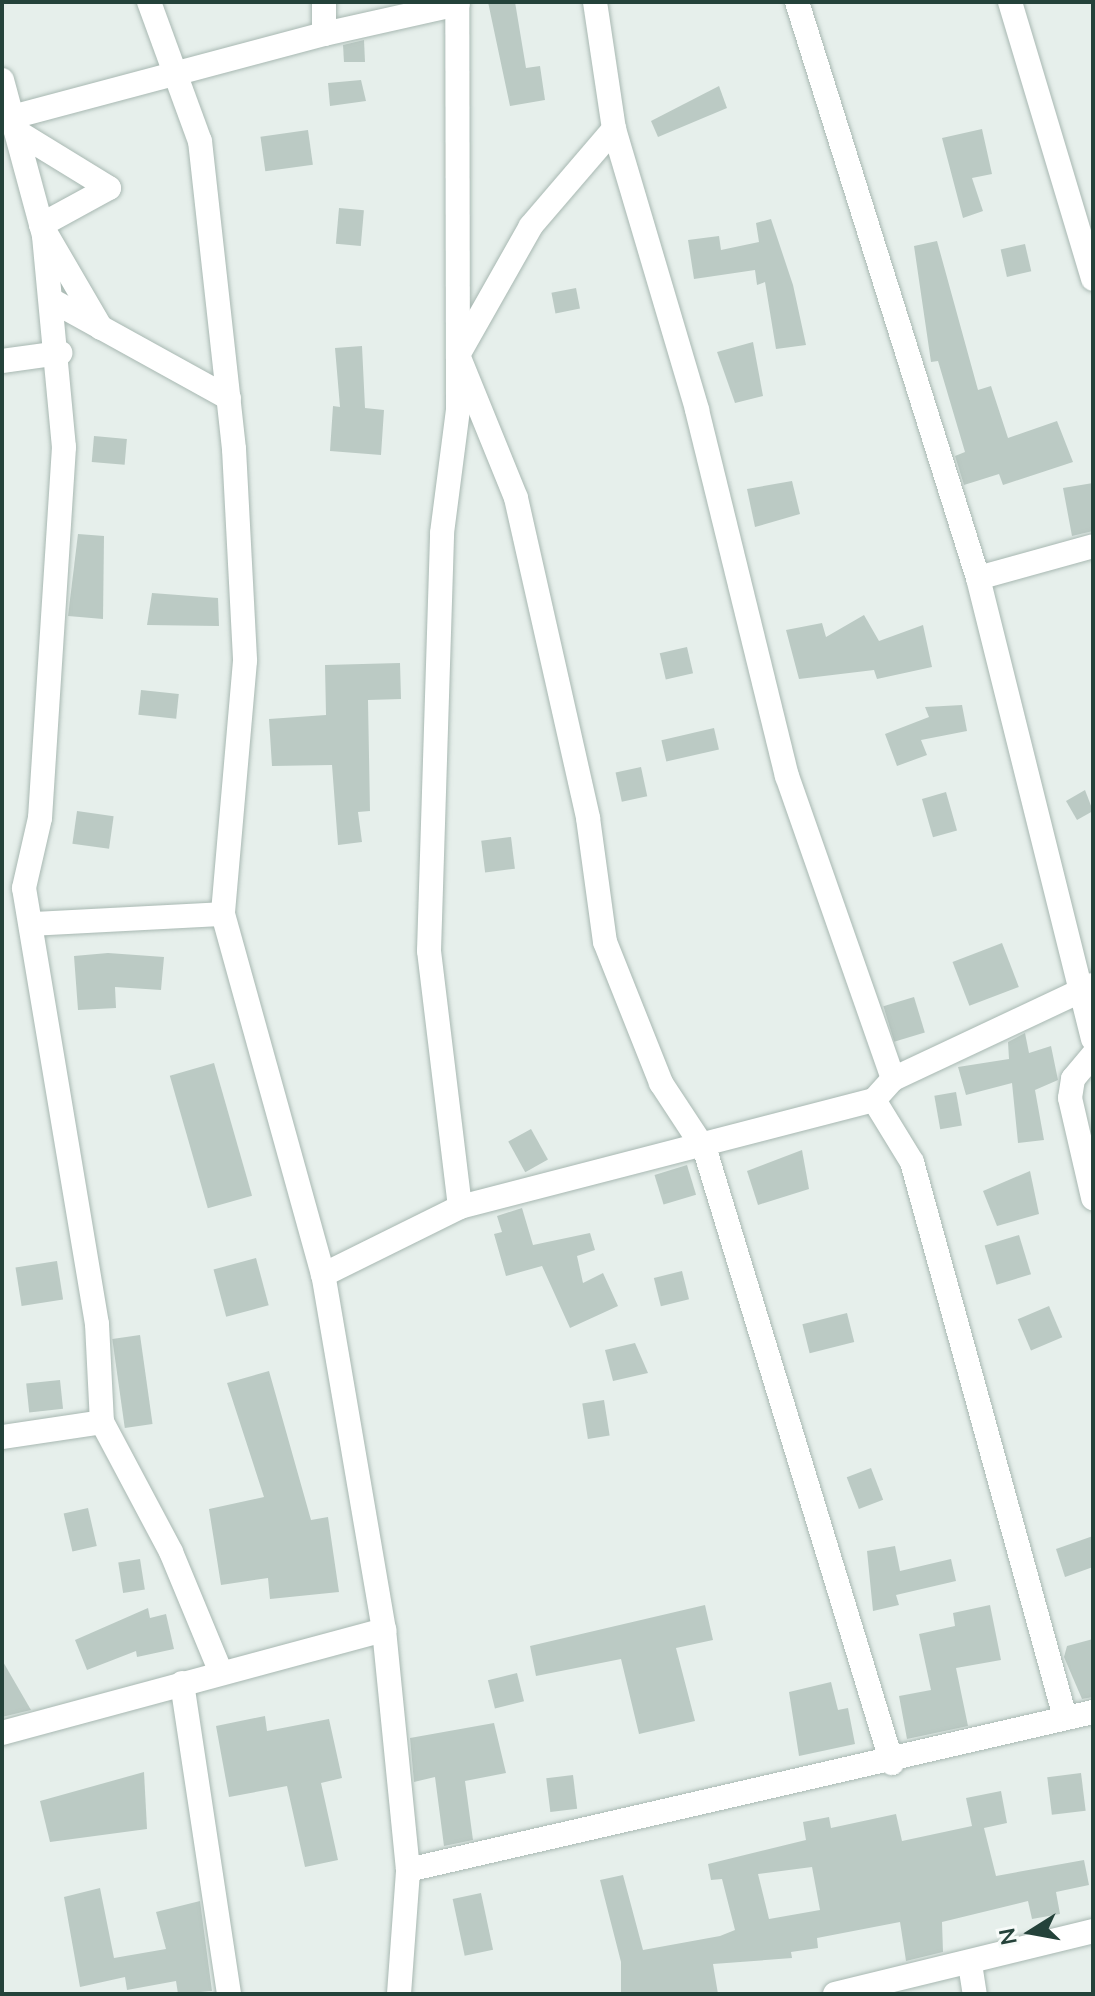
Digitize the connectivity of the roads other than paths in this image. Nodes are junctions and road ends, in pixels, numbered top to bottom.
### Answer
1 (149, 2) edge
2 (324, 2) edge
3 (595, 2) edge
4 (797, 2) edge
5 (1010, 2) edge
6 (458, 3) edge
7 (324, 34) junction
8 (170, 72) junction
9 (2, 80) edge
10 (14, 124) junction
11 (614, 129) junction
12 (41, 225) junction
13 (1093, 279) edge
14 (53, 301) junction
15 (101, 328) junction
16 (60, 353) junction
17 (458, 355) junction
18 (2, 361) edge
19 (229, 398) junction
20 (1093, 546) edge
21 (978, 578) junction
22 (223, 914) junction
23 (32, 924) junction
24 (1087, 987) edge
25 (1093, 1039) edge
26 (1093, 1055) edge
27 (893, 1079) junction
28 (874, 1100) junction
29 (705, 1150) junction
30 (1093, 1198) edge
31 (460, 1207) junction
32 (323, 1275) junction
33 (102, 1422) junction
34 (2, 1437) edge
35 (384, 1630) junction
36 (221, 1673) junction
37 (182, 1683) junction
38 (1093, 1712) edge
39 (1064, 1714) junction
40 (2, 1733) edge
41 (892, 1763) junction
42 (408, 1870) junction
43 (1093, 1931) edge
44 (970, 1964) junction
45 (229, 1994) edge
46 (399, 1994) edge
47 (835, 1994) edge
48 (975, 1994) edge

1 - 8 street
2 - 7 street
3 - 11 street
4 - 21 street
5 - 13 street
6 - 7 street
6 - 17 street
7 - 8 street
8 - 10 street
8 - 19 street
9 - 10 street
10 - 12 street
10 - 12 street
11 - 17 street
11 - 27 street
12 - 14 street
12 - 15 street
14 - 15 street
14 - 16 street
15 - 19 street
16 - 18 street
16 - 23 street
17 - 29 street
17 - 31 street
19 - 22 street
20 - 21 street
21 - 24 street
22 - 23 street
22 - 32 street
23 - 33 street
24 - 25 street
24 - 27 street
26 - 30 street
27 - 28 street
28 - 29 street
28 - 39 street
29 - 31 street
29 - 41 street
31 - 32 street
32 - 35 street
33 - 34 street
33 - 36 street
35 - 36 street
35 - 42 street
36 - 37 street
37 - 40 street
37 - 45 street
38 - 39 street
39 - 41 street
41 - 42 street
42 - 46 street
43 - 44 street
44 - 47 street
44 - 48 street

